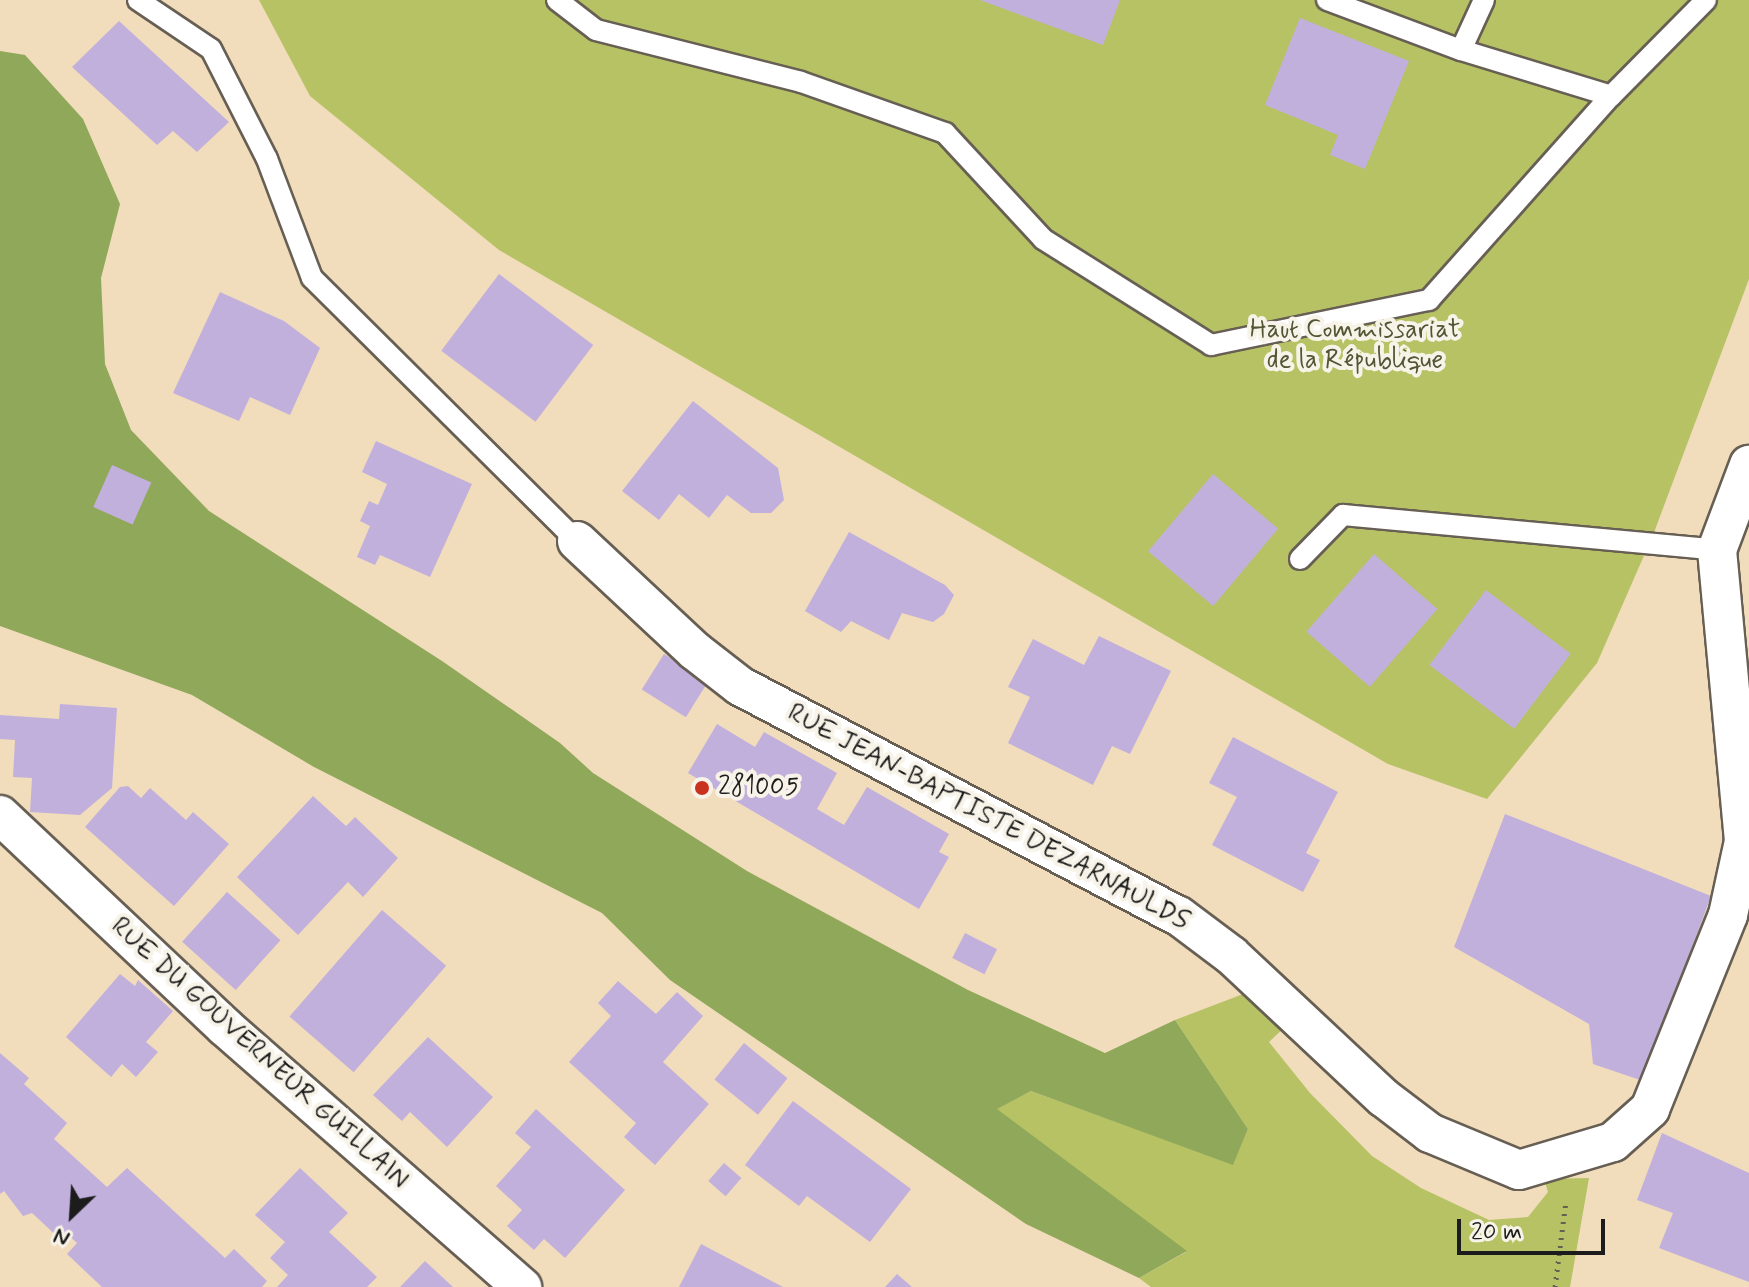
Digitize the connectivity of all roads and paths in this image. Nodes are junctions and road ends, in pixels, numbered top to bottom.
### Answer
1 (138, 0) edge
2 (557, 0) edge
3 (1327, 0) edge
4 (1484, 0) edge
5 (1706, 0) edge
6 (1461, 50) junction
7 (1611, 96) junction
8 (1749, 465) edge
9 (577, 541) joint
10 (1717, 550) junction
11 (1300, 559) dead end
12 (0, 815) edge
13 (1571, 1156) junction
14 (522, 1287) edge
15 (1555, 1287) edge

1 - 9 lane
2 - 7 lane
3 - 6 lane
4 - 6 lane
5 - 7 lane
6 - 7 lane
8 - 10 street, RUE JEAN-BAPTISTE DEZARNAULDS
9 - 13 street, RUE JEAN-BAPTISTE DEZARNAULDS
10 - 11 lane
10 - 13 street, RUE JEAN-BAPTISTE DEZARNAULDS
12 - 14 street, RUE DU GOUVERNEUR GUILLAIN
13 - 15 path

